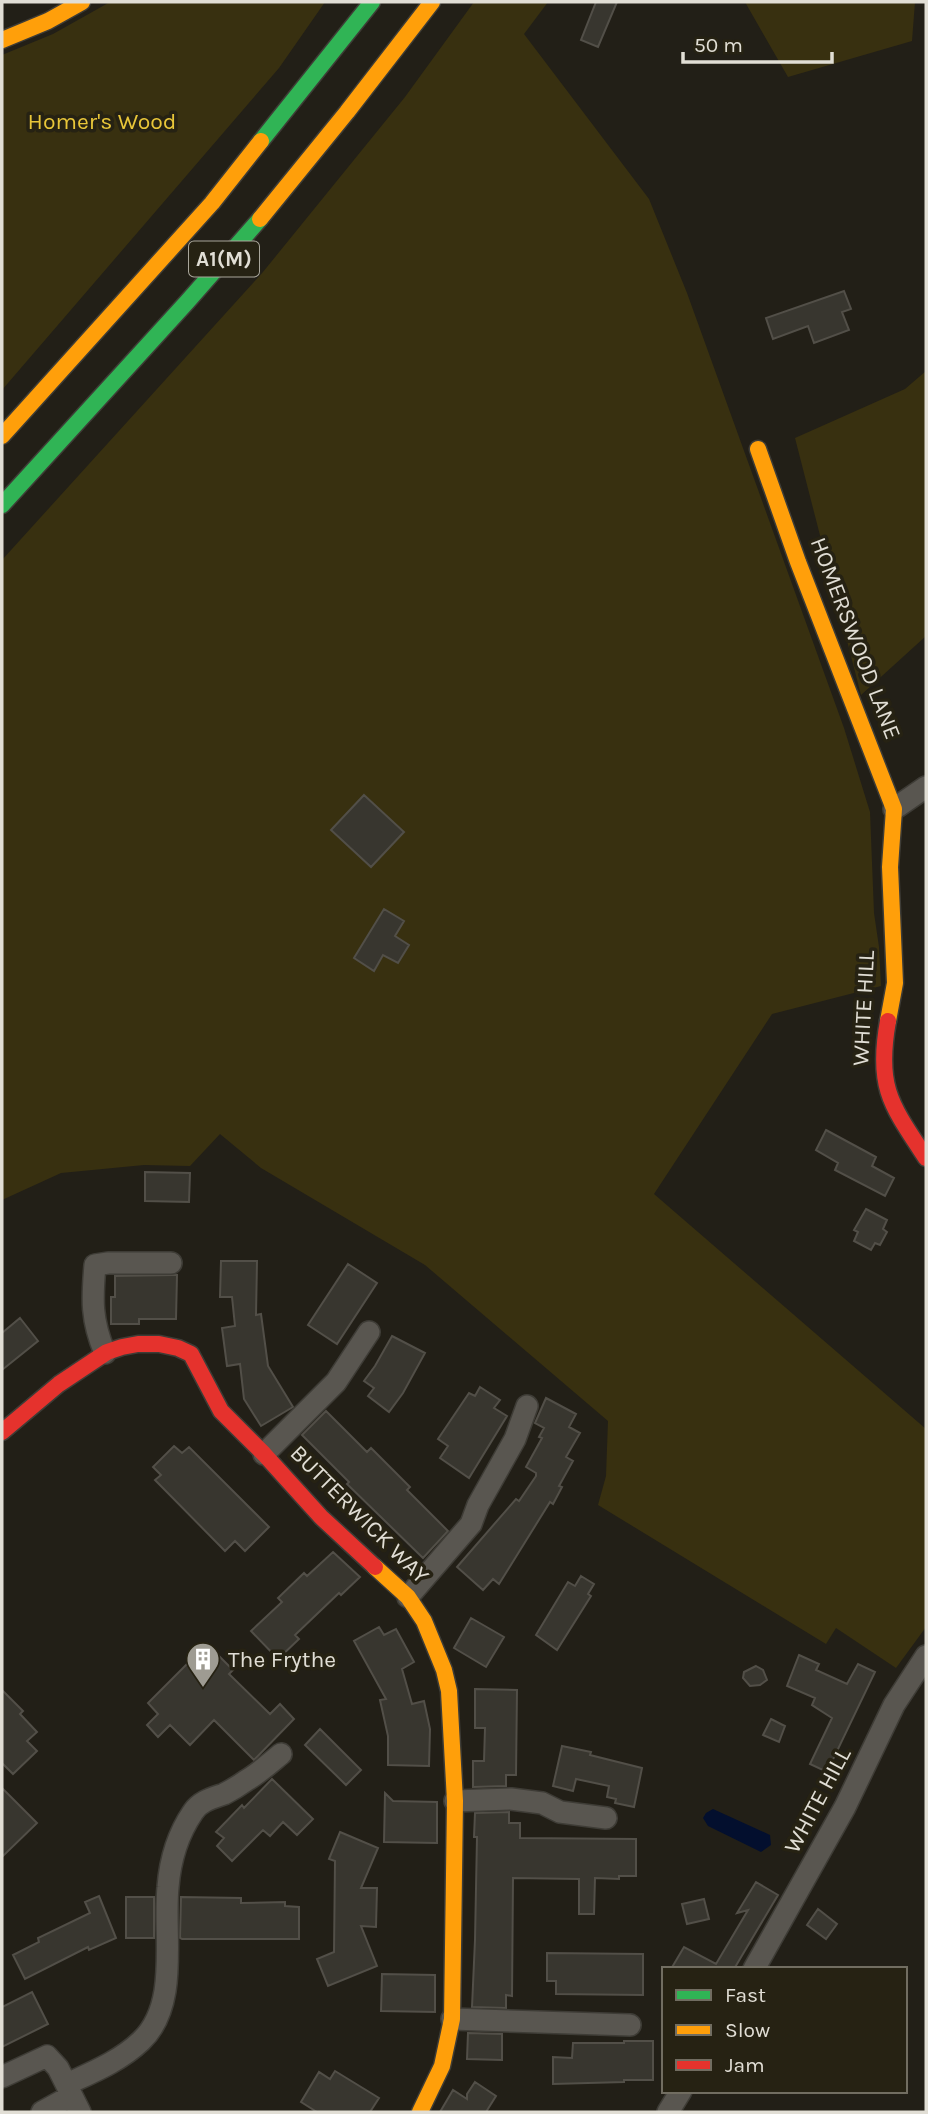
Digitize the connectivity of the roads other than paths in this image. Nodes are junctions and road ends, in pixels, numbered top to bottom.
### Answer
1 (82, 2) edge
2 (372, 2) edge
3 (432, 2) edge
4 (2, 40) edge
5 (2, 436) edge
6 (758, 449) dead end
7 (2, 505) edge
8 (926, 787) edge
9 (894, 809) junction
10 (926, 1157) edge
11 (171, 1263) dead end
12 (369, 1332) dead end
13 (106, 1353) junction
14 (527, 1406) dead end
15 (2, 1432) edge
16 (264, 1454) junction
17 (408, 1597) junction
18 (926, 1656) edge
19 (281, 1754) dead end
20 (455, 1801) junction
21 (606, 1818) dead end
22 (755, 1967) edge
23 (452, 2020) junction
24 (629, 2025) dead end
25 (2, 2077) edge
26 (680, 2093) edge
27 (73, 2098) edge
28 (42, 2112) edge
29 (420, 2112) edge
30 (668, 2112) edge

1 - 4 main road
2 - 5 main road, A1(M)
3 - 7 main road, A1(M)
6 - 9 main road, HOMERSWOOD LANE
8 - 9 street
9 - 10 main road, WHITE HILL
11 - 13 street
12 - 16 street
13 - 15 main road, BUTTERWICK WAY
13 - 16 main road, BUTTERWICK WAY
14 - 17 street
16 - 17 main road, BUTTERWICK WAY
17 - 20 main road, BUTTERWICK WAY
18 - 22 street, WHITE HILL
19 - 27 street
20 - 21 street
20 - 23 main road, BUTTERWICK WAY
23 - 24 street
23 - 29 main road, BUTTERWICK WAY
25 - 27 street
26 - 30 street
27 - 28 street

